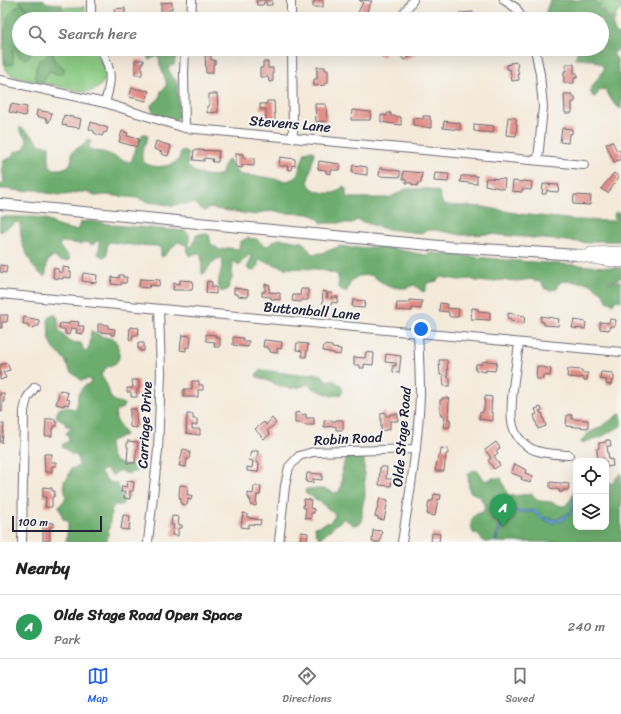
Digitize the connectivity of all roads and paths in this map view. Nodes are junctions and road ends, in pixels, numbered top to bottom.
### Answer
1 (91, 0) edge
2 (192, 0) edge
3 (291, 0) edge
4 (413, 0) edge
5 (504, 0) edge
6 (91, 12) edge
7 (191, 12) edge
8 (291, 12) edge
9 (405, 12) edge
10 (518, 12) edge
11 (104, 56) edge
12 (185, 56) edge
13 (292, 56) edge
14 (536, 56) edge
15 (0, 80) edge
16 (105, 103) junction
17 (185, 128) junction
18 (293, 137) junction
19 (538, 160) junction
20 (584, 165) dead end
21 (0, 204) edge
22 (621, 252) edge
23 (578, 255) junction
24 (621, 262) edge
25 (0, 294) edge
26 (159, 309) junction
27 (418, 334) junction
28 (519, 343) junction
29 (621, 352) edge
30 (35, 387) dead end
31 (416, 449) junction
32 (569, 455) dead end
33 (22, 542) edge
34 (148, 542) edge
35 (279, 542) edge
36 (402, 542) edge

1 - 6 street
2 - 7 street
3 - 8 street
4 - 9 street
5 - 10 street
11 - 16 street
12 - 17 street
13 - 18 street
14 - 19 street
15 - 16 street, Stevens Lane
16 - 17 street, Stevens Lane
17 - 18 street, Stevens Lane
18 - 19 street, Stevens Lane
19 - 20 street, Stevens Lane
21 - 23 main road
22 - 23 highway
23 - 24 highway
25 - 26 street, Buttonball Lane
26 - 27 street, Buttonball Lane
26 - 34 street, Carriage Drive
27 - 28 street, Buttonball Lane
27 - 31 street, Olde Stage Road
28 - 29 street, Buttonball Lane
28 - 32 street
30 - 33 street
31 - 35 street, Robin Road
31 - 36 street, Olde Stage Road

